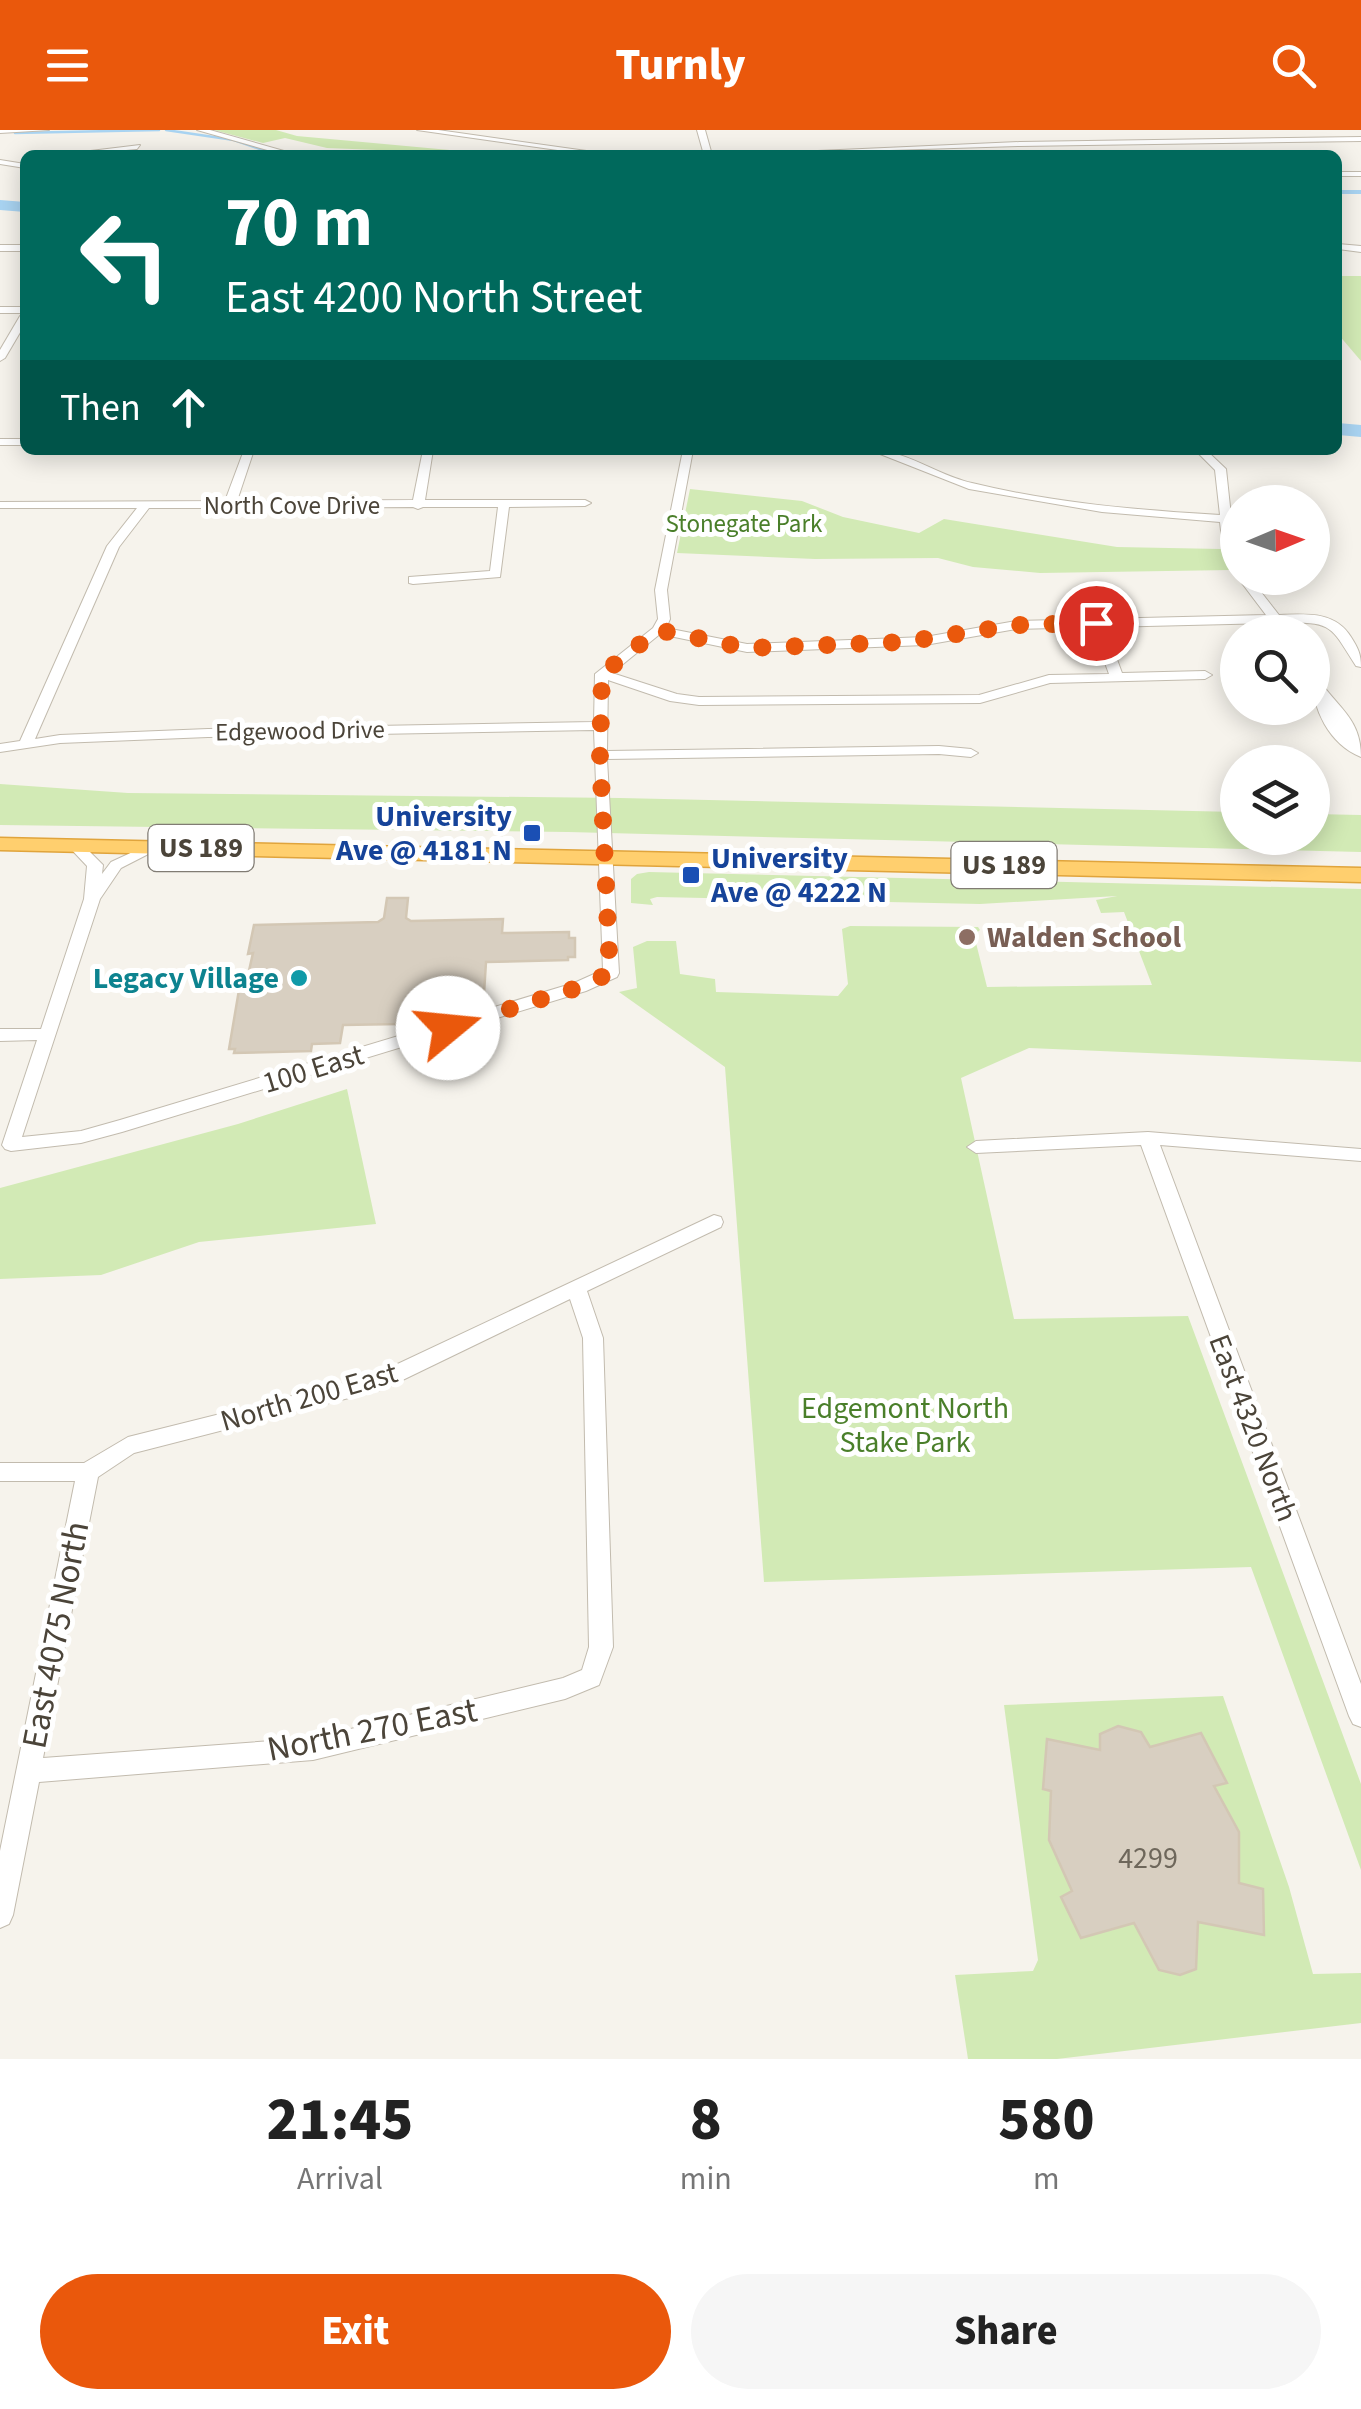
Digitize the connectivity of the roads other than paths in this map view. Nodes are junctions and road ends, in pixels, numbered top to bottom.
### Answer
1 (45, 130) edge
2 (201, 130) edge
3 (421, 130) edge
4 (1226, 130) edge
5 (0, 132) edge
6 (452, 132) edge
7 (1361, 139) edge
8 (1235, 140) junction
9 (1184, 141) junction
10 (1047, 143) junction
11 (265, 146) junction
12 (136, 148) dead end
13 (948, 148) junction
14 (118, 150) edge
15 (252, 150) edge
16 (278, 150) edge
17 (576, 150) edge
18 (887, 150) edge
19 (951, 150) edge
20 (1052, 150) edge
21 (1190, 150) edge
22 (20, 322) edge
23 (0, 358) edge
24 (246, 455) edge
25 (427, 455) edge
26 (687, 455) edge
27 (894, 455) edge
28 (1205, 455) edge
29 (1223, 485) edge
30 (584, 503) dead end
31 (145, 504) junction
32 (504, 504) junction
33 (0, 505) edge
34 (418, 506) junction
35 (230, 507) junction
36 (1220, 519) edge
37 (413, 580) dead end
38 (1330, 621) edge
39 (1096, 623) junction
40 (1220, 625) edge
41 (658, 630) junction
42 (1361, 664) edge
43 (602, 674) junction
44 (1204, 675) dead end
45 (1118, 678) junction
46 (1330, 722) edge
47 (601, 726) junction
48 (26, 743) junction
49 (0, 748) edge
50 (1361, 752) edge
51 (971, 754) dead end
52 (600, 756) junction
53 (0, 844) edge
54 (75, 845) junction
55 (155, 846) junction
56 (604, 856) junction
57 (1361, 875) edge
58 (92, 899) junction
59 (46, 1034) junction
60 (0, 1036) edge
61 (1148, 1138) junction
62 (976, 1147) dead end
63 (1361, 1155) edge
64 (714, 1222) dead end
65 (576, 1289) junction
66 (0, 1472) edge
67 (88, 1472) junction
68 (1353, 1674) edge
69 (1361, 1716) edge
70 (30, 1771) junction
71 (0, 1915) edge

1 - 5 street
2 - 11 street
3 - 6 street
4 - 8 street
6 - 17 street
7 - 8 street
8 - 9 street
9 - 10 street
9 - 21 street
10 - 13 street
10 - 20 street
11 - 15 street
11 - 16 street
12 - 14 street
13 - 18 street
13 - 19 street
22 - 23 street
24 - 35 street
25 - 34 street
26 - 41 street
27 - 36 street
28 - 29 street
30 - 32 street, North Cove Drive
31 - 33 street, North Cove Drive
31 - 35 street, North Cove Drive
31 - 48 street
32 - 34 street, North Cove Drive
32 - 37 street
34 - 35 street, North Cove Drive
38 - 42 street
39 - 40 street
39 - 41 street
39 - 45 street
41 - 43 street
43 - 45 street
43 - 47 street
44 - 45 street
46 - 50 street
47 - 48 street, Edgewood Drive
47 - 52 street
48 - 49 street, Edgewood Drive
51 - 52 street
52 - 56 street
53 - 54 highway, US 189
54 - 55 highway, US 189
54 - 58 street
55 - 56 highway, US 189
55 - 58 street
56 - 57 highway, US 189
56 - 59 street, 100 East
58 - 59 street
59 - 60 street
61 - 62 street
61 - 63 street
61 - 68 street, East 4320 North
64 - 65 street, North 200 East
65 - 67 street, North 200 East
65 - 70 street, North 270 East
66 - 67 street
67 - 70 street, East 4075 North
68 - 69 street, East 4320 North
70 - 71 street, East 4075 North

